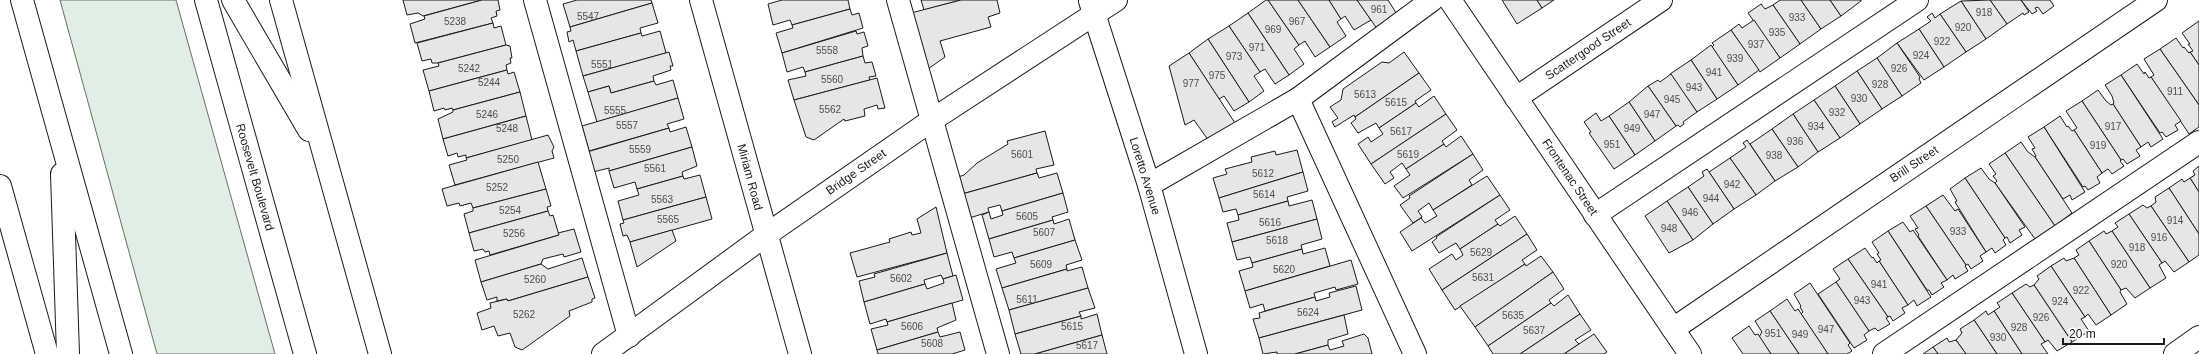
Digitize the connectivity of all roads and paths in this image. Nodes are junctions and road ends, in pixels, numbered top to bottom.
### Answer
1 (22, 0) edge
2 (206, 0) edge
3 (233, 0) edge
4 (281, 0) edge
5 (535, 0) edge
6 (701, 0) edge
7 (898, 0) edge
8 (1116, 0) edge
9 (1432, 0) edge
10 (1450, 0) edge
11 (1661, 0) edge
12 (1917, 0) edge
13 (2156, 0) edge
14 (1091, 7) edge
15 (1516, 98) junction
16 (1298, 99) junction
17 (932, 120) junction
18 (60, 138) junction
19 (2199, 142) edge
20 (325, 157) junction
21 (1149, 185) junction
22 (0, 186) edge
23 (1595, 215) junction
24 (766, 235) junction
25 (1673, 329) junction
26 (2199, 337) edge
27 (619, 347) edge
28 (47, 354) edge
29 (68, 354) edge
30 (121, 354) edge
31 (305, 354) edge
32 (380, 354) edge
33 (800, 354) edge
34 (998, 354) edge
35 (1196, 354) edge
36 (1415, 354) edge
37 (1690, 354) edge
38 (1884, 354) edge
39 (2175, 354) edge

1 - 18 main road
2 - 31 main road, Roosevelt Boulevard
3 - 20 main road
4 - 20 main road
5 - 27 main road
6 - 24 main road, Miriam Road
7 - 17 main road
8 - 14 main road, Bridge Street
9 - 16 main road
10 - 15 main road, Frontenac Street
11 - 15 main road, Scattergood Street
12 - 23 main road
13 - 25 main road, Brill Street
14 - 17 main road, Bridge Street
14 - 21 main road, Loretto Avenue
15 - 23 main road, Frontenac Street
16 - 21 main road
16 - 36 main road
17 - 24 main road, Bridge Street
17 - 34 main road
18 - 29 main road
18 - 30 main road
19 - 38 main road
20 - 32 main road
21 - 35 main road, Loretto Avenue
22 - 28 main road
23 - 25 main road, Frontenac Street
24 - 27 main road, Bridge Street
24 - 33 main road, Miriam Road
25 - 37 main road, Frontenac Street
26 - 39 main road

